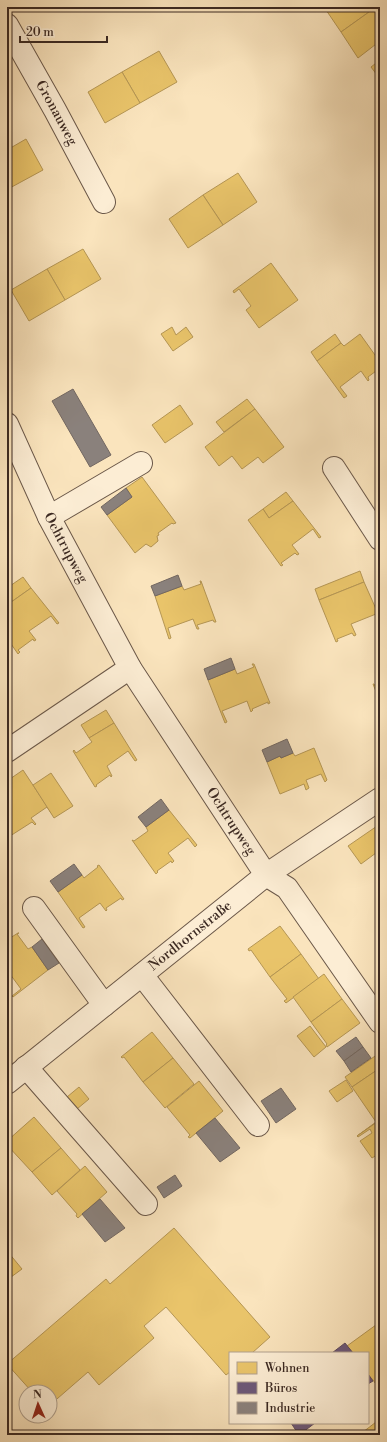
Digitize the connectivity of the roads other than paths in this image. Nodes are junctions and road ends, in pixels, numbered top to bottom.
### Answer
1 (7, 25) edge
2 (104, 202) dead end
3 (7, 424) edge
4 (141, 463) dead end
5 (334, 466) dead end
6 (49, 517) junction
7 (380, 539) edge
8 (130, 668) junction
9 (7, 751) edge
10 (380, 799) edge
11 (266, 876) junction
12 (34, 908) dead end
13 (142, 975) junction
14 (104, 1005) junction
15 (380, 1022) edge
16 (26, 1067) junction
17 (7, 1083) edge
18 (258, 1125) dead end
19 (146, 1204) dead end

1 - 2 street, Gronauweg
3 - 6 street, Ochtrupweg
4 - 6 street
5 - 7 street
6 - 8 street, Ochtrupweg
8 - 9 street
8 - 11 street, Ochtrupweg
10 - 11 street, Nordhornstraße
11 - 13 street, Nordhornstraße
11 - 15 street
12 - 14 street
13 - 14 street, Nordhornstraße
13 - 18 street
14 - 16 street, Nordhornstraße
16 - 17 street, Nordhornstraße
16 - 19 street

